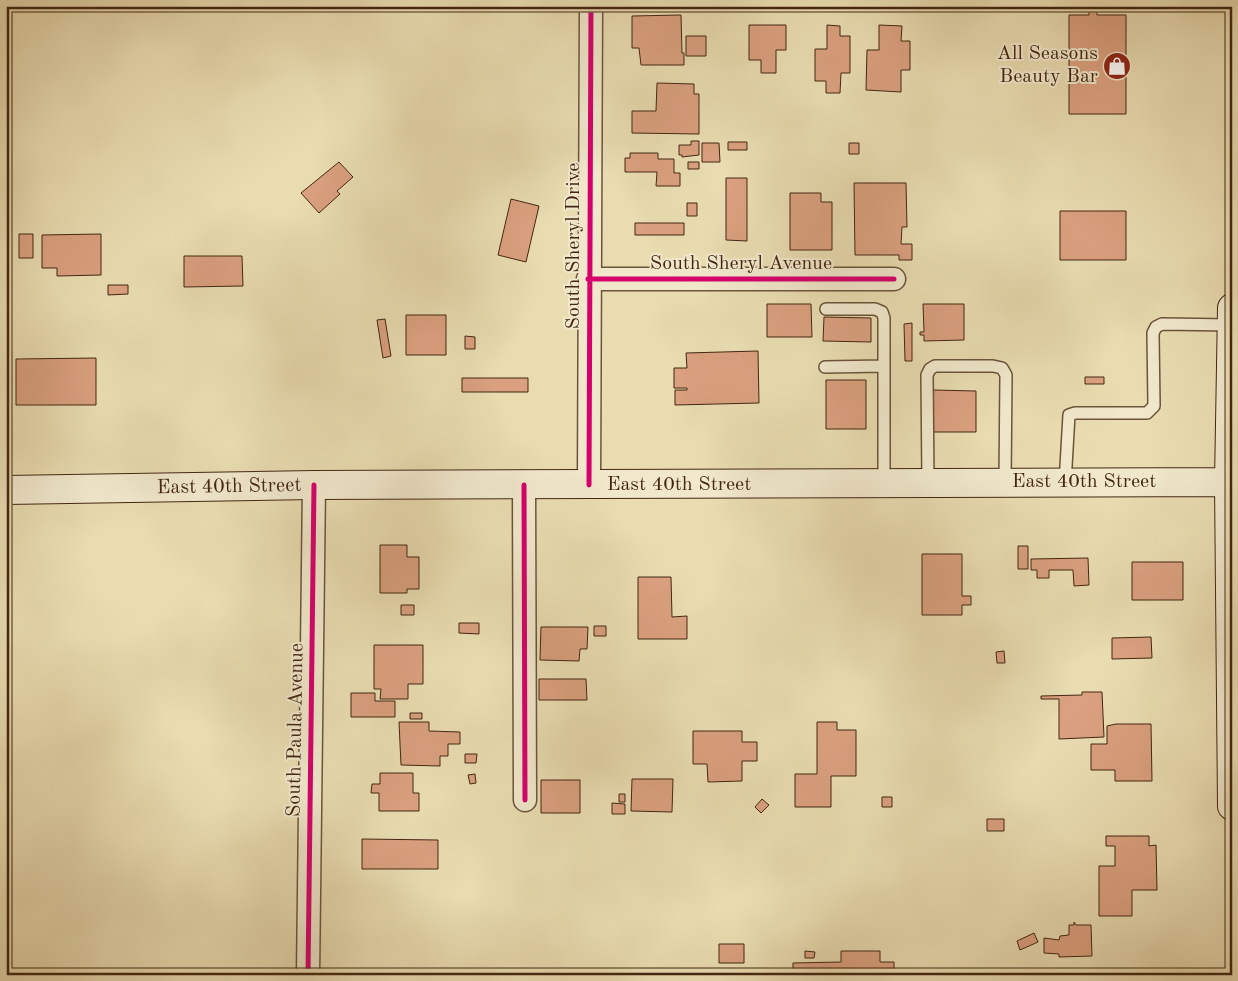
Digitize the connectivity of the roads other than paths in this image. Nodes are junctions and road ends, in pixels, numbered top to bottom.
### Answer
1 (591, 6) edge
2 (588, 278) junction
3 (894, 279) dead end
4 (826, 308) dead end
5 (1232, 308) edge
6 (1232, 325) edge
7 (884, 366) junction
8 (825, 367) dead end
9 (1005, 482) junction
10 (1230, 482) edge
11 (884, 483) junction
12 (928, 483) junction
13 (1065, 483) junction
14 (314, 485) junction
15 (524, 485) junction
16 (589, 485) junction
17 (6, 490) edge
18 (1231, 751) edge
19 (525, 800) dead end
20 (1232, 806) edge
21 (308, 975) edge

1 - 2 street, South Sheryl Drive
2 - 3 street, South Sheryl Avenue
2 - 16 street, South Sheryl Drive
4 - 7 lane
5 - 6 main road
6 - 10 main road
6 - 13 lane
7 - 8 lane
7 - 11 lane
9 - 12 main road, East 40th Street
9 - 12 lane
9 - 13 main road, East 40th Street
10 - 13 main road, East 40th Street
10 - 18 main road
11 - 12 main road, East 40th Street
11 - 16 main road, East 40th Street
14 - 15 main road, East 40th Street
14 - 17 main road, East 40th Street
14 - 21 street, South Paula Avenue
15 - 16 main road, East 40th Street
15 - 19 street
18 - 20 main road

